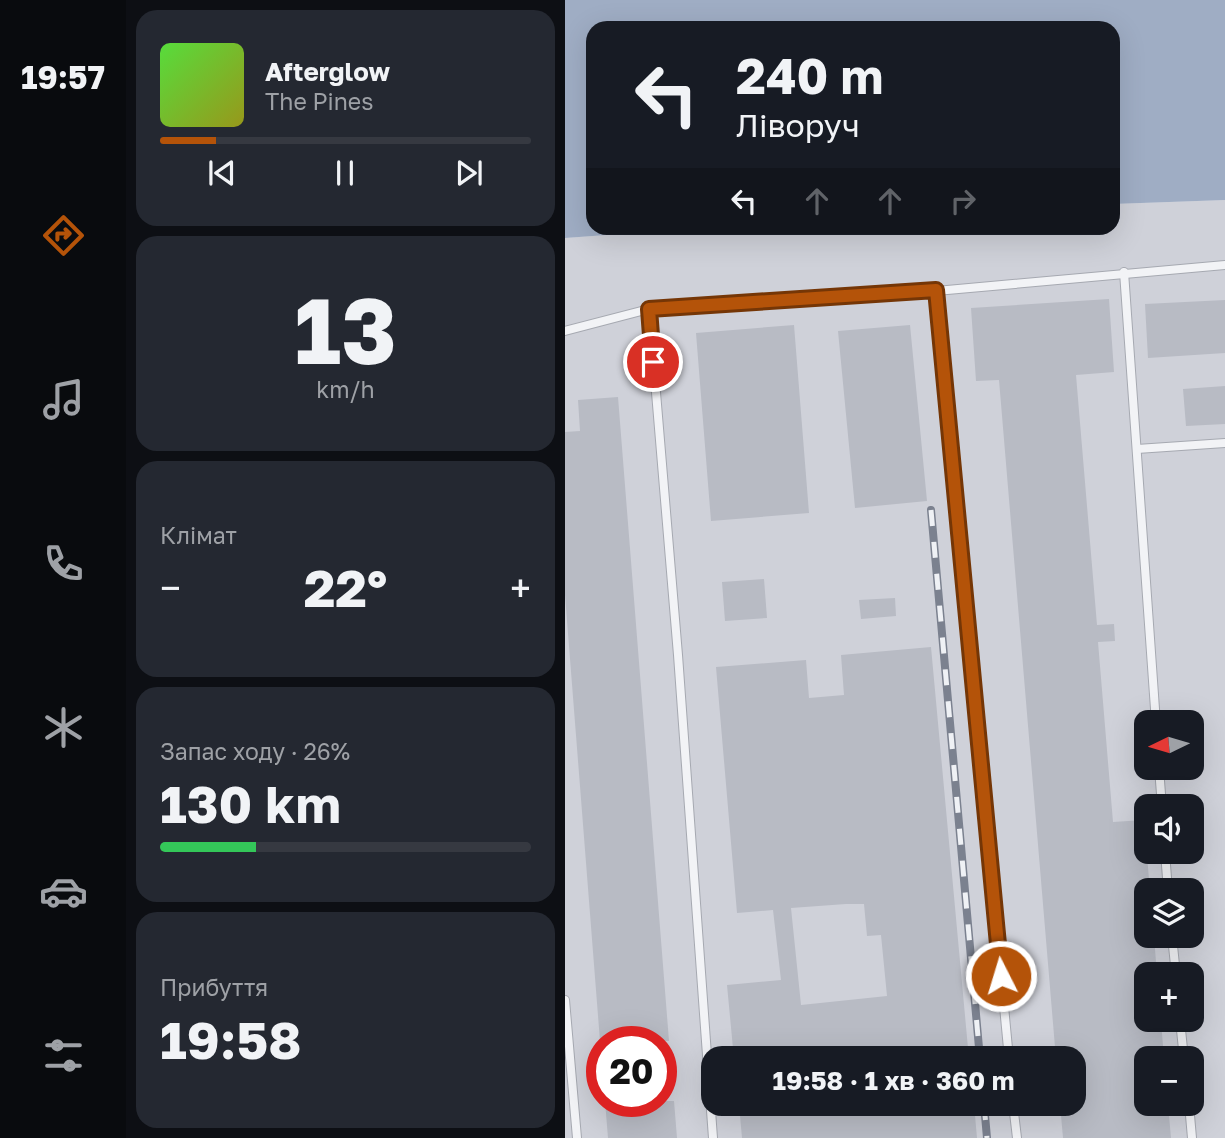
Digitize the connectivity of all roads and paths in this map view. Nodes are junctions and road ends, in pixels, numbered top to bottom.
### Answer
1 (1225, 265) edge
2 (1124, 272) junction
3 (936, 290) junction
4 (649, 309) junction
5 (565, 331) edge
6 (1225, 443) edge
7 (1137, 449) junction
8 (1155, 710) edge
9 (565, 1000) edge
10 (1008, 1046) edge
11 (1015, 1116) edge
12 (1190, 1116) edge
13 (577, 1138) edge
14 (713, 1138) edge
15 (1017, 1138) edge
16 (1193, 1138) edge

1 - 2 lane
2 - 3 lane
2 - 7 lane
3 - 4 lane
3 - 10 lane
4 - 5 lane
4 - 14 lane
6 - 7 lane
7 - 8 lane
9 - 13 lane
11 - 15 lane
12 - 16 lane

